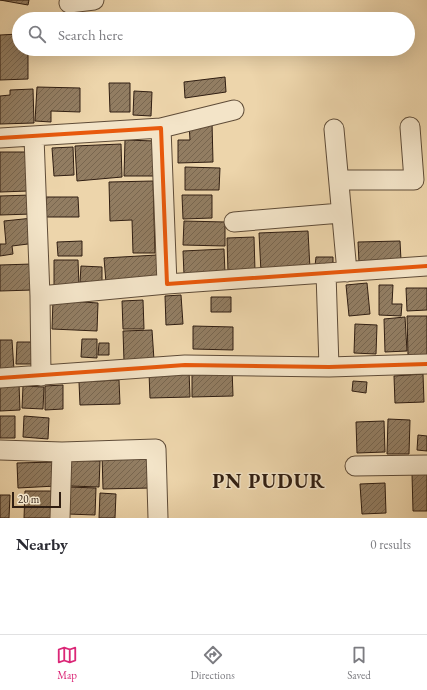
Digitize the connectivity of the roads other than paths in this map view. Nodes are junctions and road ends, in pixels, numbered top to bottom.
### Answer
1 (94, 0) edge
2 (68, 3) dead end
3 (234, 110) dead end
4 (410, 127) dead end
5 (161, 128) junction
6 (334, 129) dead end
7 (34, 137) junction
8 (0, 138) edge
9 (339, 180) junction
10 (341, 213) junction
11 (234, 222) dead end
12 (427, 266) edge
13 (346, 272) junction
14 (326, 273) junction
15 (167, 284) junction
16 (40, 296) junction
17 (427, 364) edge
18 (329, 367) junction
19 (41, 376) junction
20 (0, 378) edge
21 (0, 450) edge
22 (62, 452) junction
23 (427, 465) edge
24 (355, 466) dead end
25 (60, 518) edge
26 (158, 518) edge

1 - 2 street
3 - 5 street
4 - 9 street
5 - 7 street
5 - 15 street
6 - 9 street
7 - 8 street
7 - 16 street
9 - 10 street
10 - 11 street
10 - 13 street
12 - 13 street
13 - 14 street
14 - 15 street
14 - 18 street
15 - 16 street
16 - 19 street
17 - 18 street
18 - 19 street
19 - 20 street
21 - 22 street
22 - 25 street
22 - 26 street
23 - 24 street

